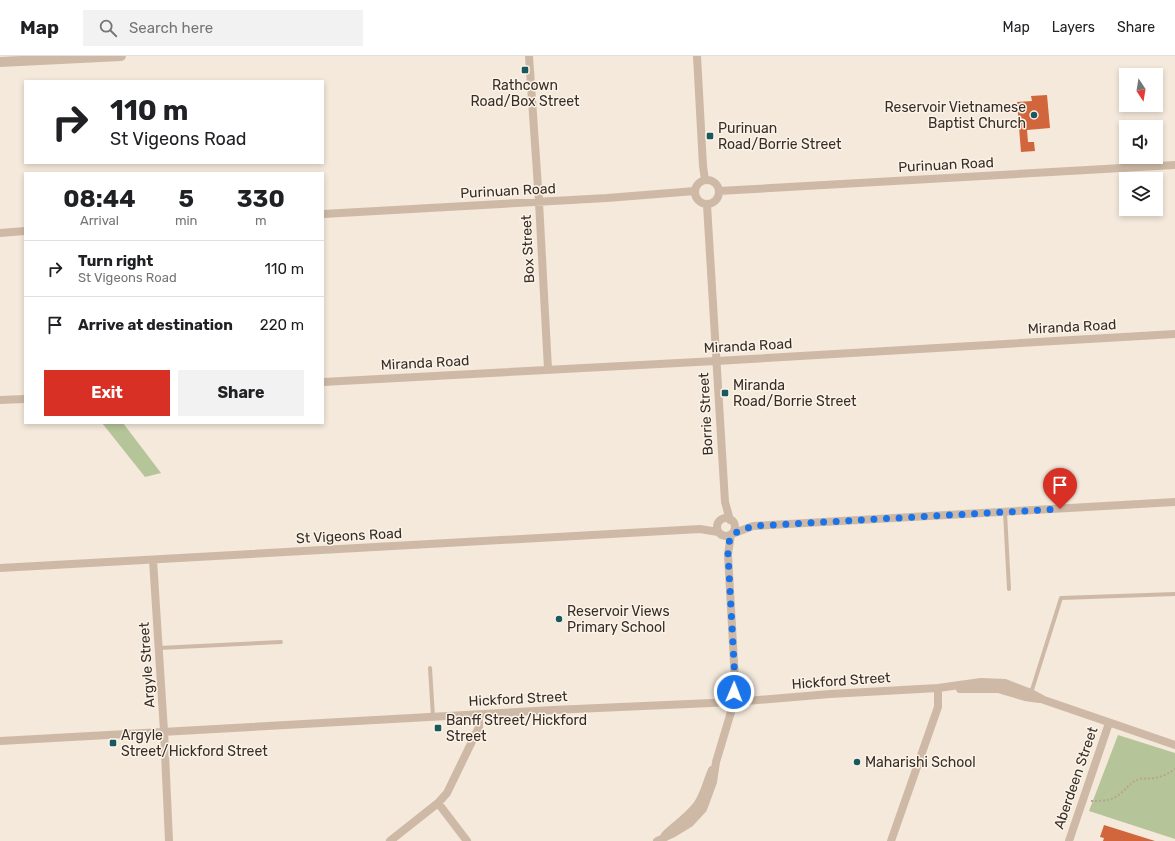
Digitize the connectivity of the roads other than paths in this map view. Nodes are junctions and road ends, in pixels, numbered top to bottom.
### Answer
1 (121, 56) edge
2 (529, 56) edge
3 (697, 56) edge
4 (2, 63) edge
5 (1175, 164) edge
6 (706, 180) junction
7 (695, 191) junction
8 (719, 191) junction
9 (539, 202) junction
10 (707, 205) junction
11 (324, 214) edge
12 (24, 231) edge
13 (0, 233) edge
14 (1175, 334) edge
15 (716, 361) junction
16 (548, 369) junction
17 (324, 382) edge
18 (24, 398) edge
19 (0, 400) edge
20 (725, 502) junction
21 (1175, 502) edge
22 (1005, 512) junction
23 (719, 522) junction
24 (732, 522) junction
25 (753, 526) junction
26 (700, 529) junction
27 (720, 533) junction
28 (732, 534) junction
29 (728, 554) junction
30 (153, 560) junction
31 (0, 568) edge
32 (1009, 589) dead end
33 (1175, 594) edge
34 (281, 642) dead end
35 (159, 648) junction
36 (430, 668) dead end
37 (939, 688) junction
38 (1030, 695) junction
39 (734, 702) junction
40 (479, 714) junction
41 (433, 717) junction
42 (1109, 723) junction
43 (164, 731) junction
44 (0, 741) edge
45 (1175, 745) edge
46 (438, 803) junction
47 (659, 840) edge
48 (169, 841) edge
49 (390, 841) edge
50 (467, 841) edge
51 (891, 841) edge
52 (1069, 841) edge

1 - 4 street
2 - 9 street, Box Street
3 - 6 street
5 - 8 street, Purinuan Road
6 - 7 street
6 - 8 street
7 - 9 street, Purinuan Road
7 - 10 street
8 - 10 street
9 - 11 street, Purinuan Road
9 - 16 street, Box Street
10 - 15 street, Borrie Street
12 - 13 street
14 - 15 street, Miranda Road
15 - 16 street, Miranda Road
15 - 20 street, Borrie Street
16 - 17 street, Miranda Road
18 - 19 street
20 - 23 street, Borrie Street
20 - 24 street, Borrie Street
21 - 22 street
22 - 25 street
22 - 32 lane
23 - 24 street
23 - 26 street, St Vigeons Road
23 - 27 street
24 - 25 street
24 - 28 street
25 - 28 street
26 - 27 street, St Vigeons Road
26 - 30 street, St Vigeons Road
27 - 28 street
27 - 29 street
28 - 29 street
29 - 39 street
30 - 31 street, St Vigeons Road
30 - 35 street, Argyle Street
33 - 38 lane
34 - 35 lane
35 - 43 street, Argyle Street
36 - 41 lane
37 - 38 street, Hickford Street
37 - 39 street, Hickford Street
37 - 51 street
38 - 42 street, Hickford Street
39 - 40 street, Hickford Street
39 - 47 street
40 - 41 street, Hickford Street
40 - 46 street
41 - 43 street, Hickford Street
42 - 45 street, Hickford Street
42 - 52 street, Aberdeen Street
43 - 44 street, Hickford Street
43 - 48 street, Argyle Street
46 - 49 street
46 - 50 street

